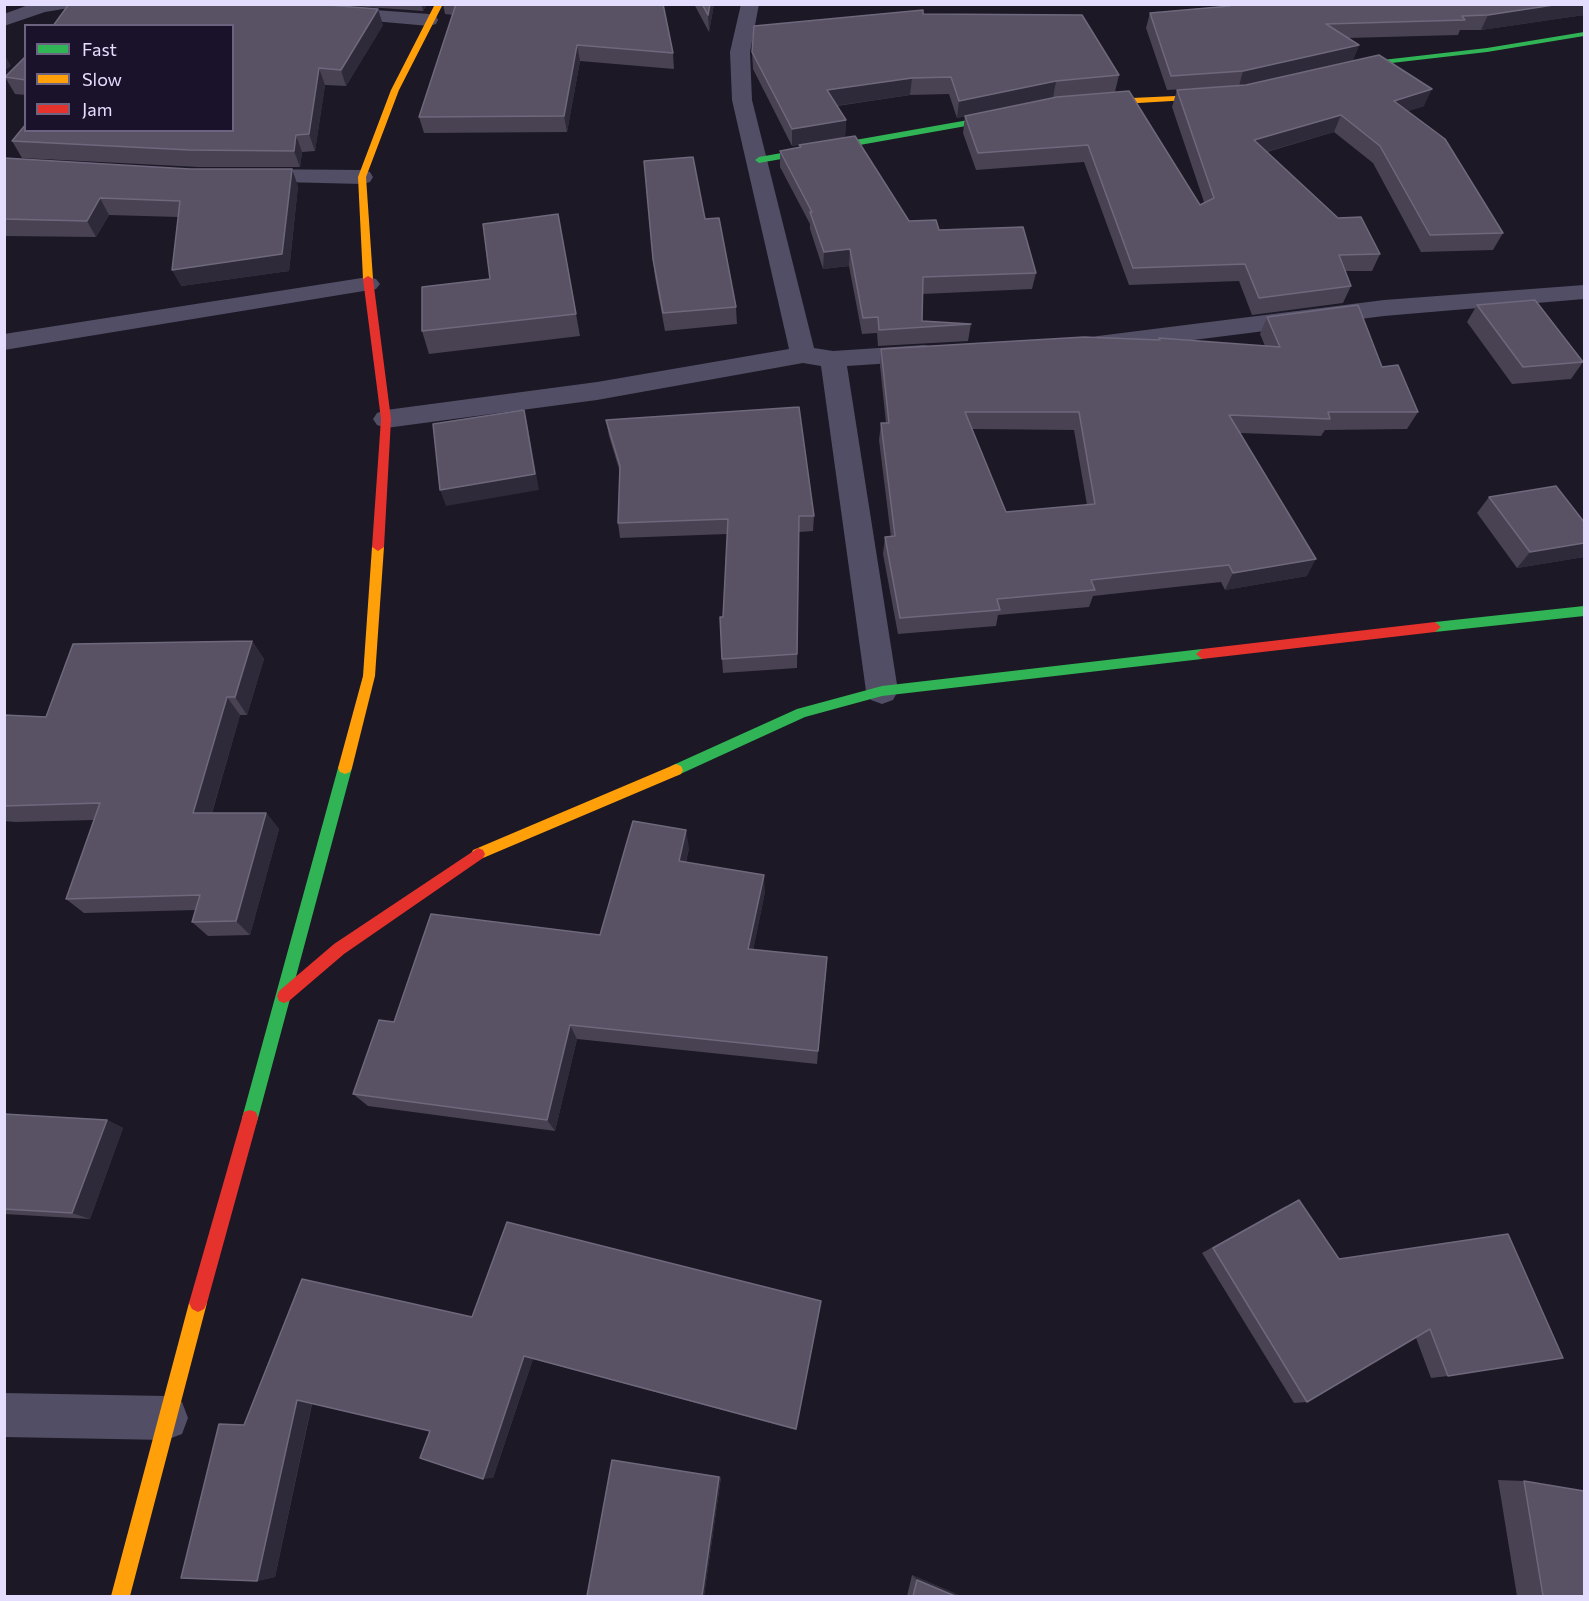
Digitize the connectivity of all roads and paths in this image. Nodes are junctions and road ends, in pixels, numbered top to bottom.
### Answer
1 (62, 4) edge
2 (750, 4) edge
3 (312, 12) edge
4 (434, 12) edge
5 (4, 20) edge
6 (1584, 34) edge
7 (1332, 71) edge
8 (1230, 95) edge
9 (1077, 104) edge
10 (1020, 113) edge
11 (759, 160) junction
12 (233, 176) edge
13 (362, 177) junction
14 (368, 284) junction
15 (1584, 292) edge
16 (4, 342) edge
17 (1072, 345) edge
18 (952, 352) edge
19 (803, 355) junction
20 (833, 358) junction
21 (386, 418) junction
22 (1584, 611) edge
23 (882, 691) junction
24 (284, 996) junction
25 (4, 1415) edge
26 (166, 1418) junction
27 (120, 1596) edge

1 - 5 street
2 - 11 street
3 - 4 street
4 - 13 street
6 - 7 street
8 - 9 street
10 - 11 street
11 - 19 street
12 - 13 street
13 - 14 street
14 - 16 street
14 - 21 street
15 - 17 street
18 - 20 street
19 - 20 street
19 - 21 street
20 - 23 street
21 - 24 street
22 - 23 street
23 - 24 street
24 - 26 street
25 - 26 street
26 - 27 street

